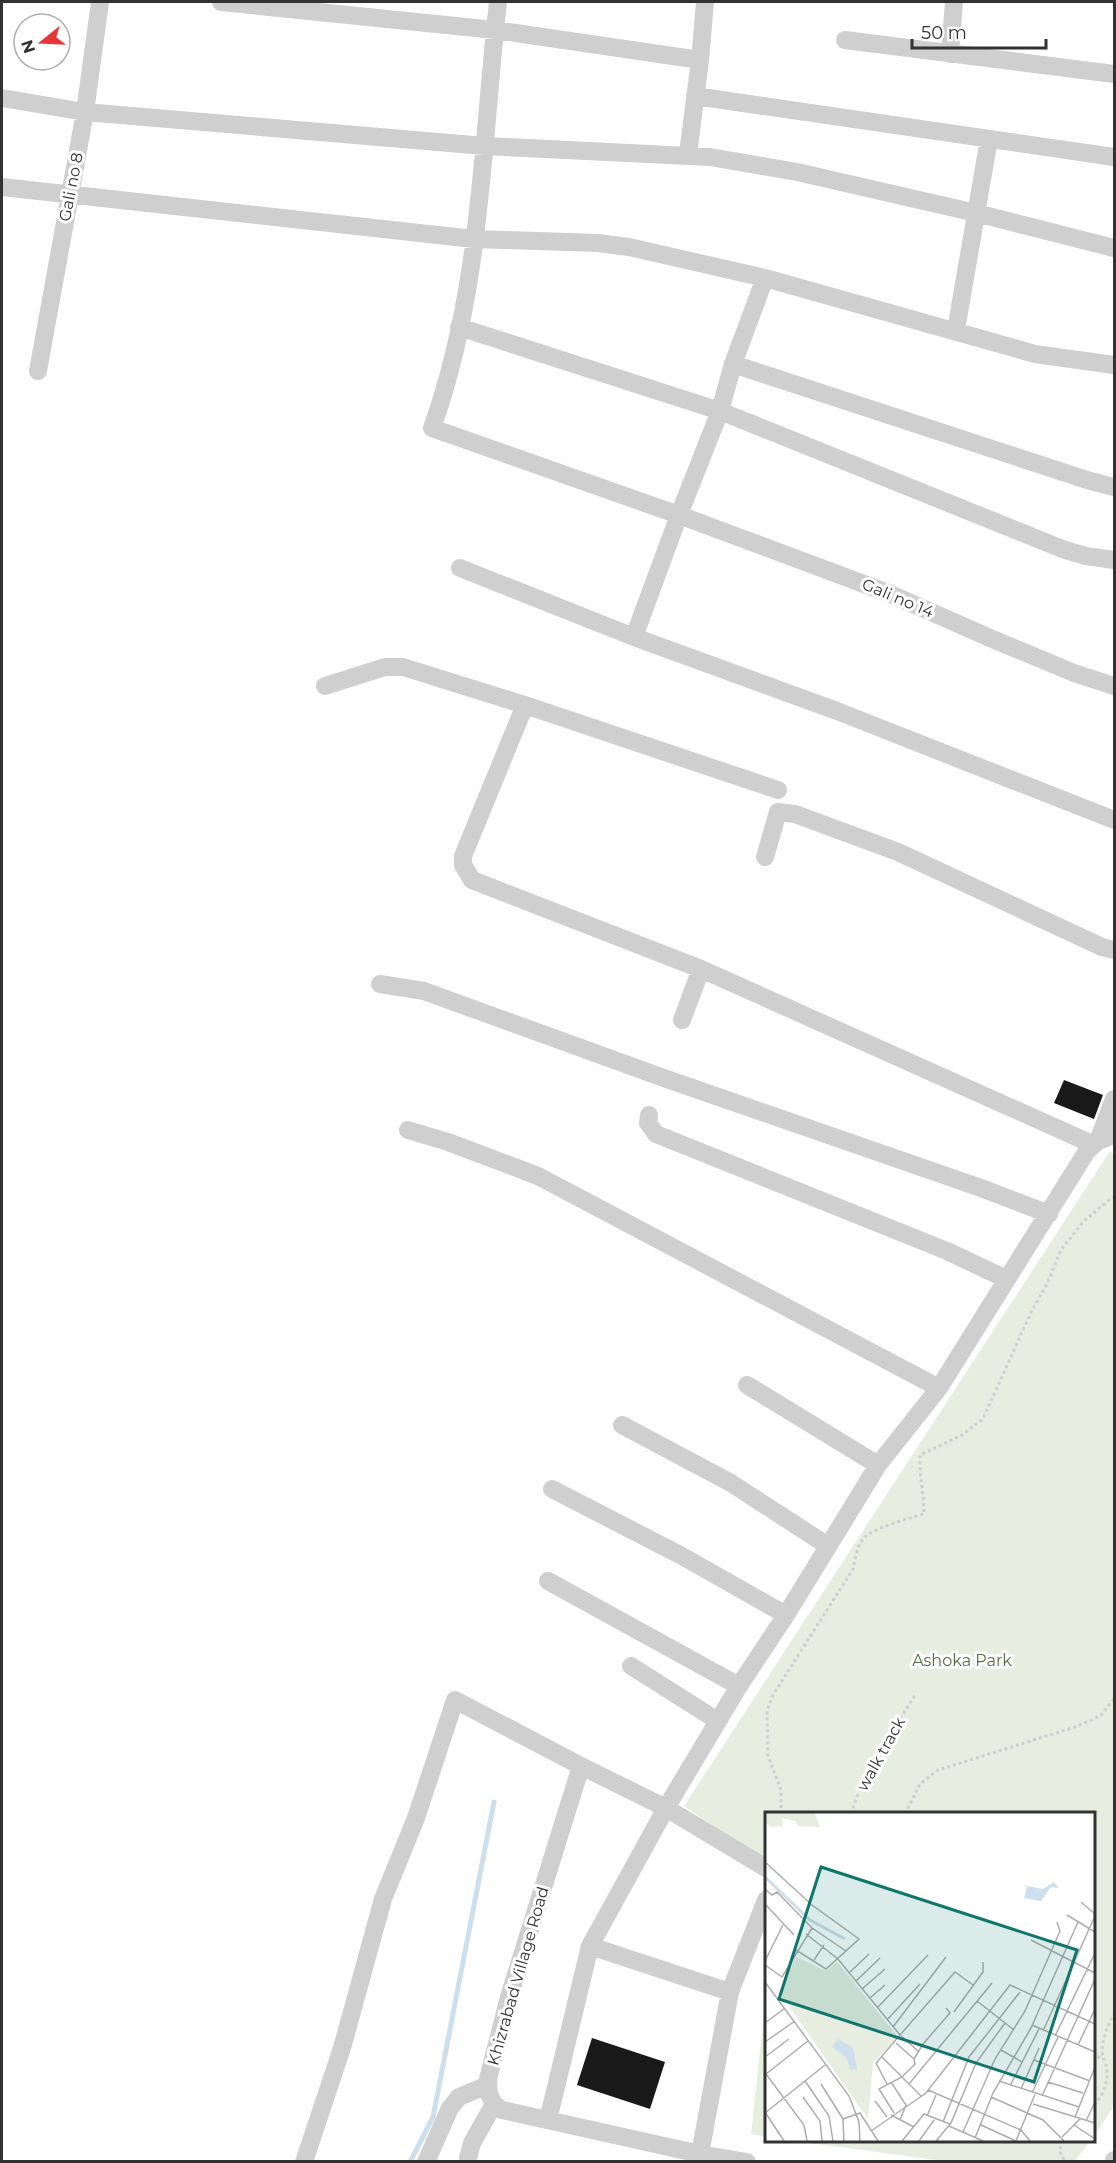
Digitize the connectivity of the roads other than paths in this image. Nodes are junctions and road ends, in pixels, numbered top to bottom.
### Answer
1 (100, 2) edge
2 (221, 2) edge
3 (498, 2) edge
4 (705, 2) edge
5 (954, 2) edge
6 (495, 30) junction
7 (845, 40) dead end
8 (950, 54) junction
9 (700, 60) junction
10 (1114, 74) edge
11 (695, 96) junction
12 (2, 98) edge
13 (85, 112) junction
14 (989, 139) junction
15 (485, 146) junction
16 (688, 154) junction
17 (1114, 157) edge
18 (2, 187) edge
19 (69, 194) junction
20 (976, 213) junction
21 (474, 239) junction
22 (1114, 248) edge
23 (765, 278) junction
24 (459, 327) junction
25 (956, 330) junction
26 (734, 364) junction
27 (1114, 365) edge
28 (38, 371) dead end
29 (720, 411) junction
30 (1114, 486) edge
31 (679, 515) junction
32 (1114, 560) edge
33 (460, 568) dead end
34 (634, 637) junction
35 (325, 686) dead end
36 (1114, 687) edge
37 (525, 705) junction
38 (778, 790) dead end
39 (1114, 820) edge
40 (765, 857) dead end
41 (1114, 950) edge
42 (701, 969) junction
43 (380, 984) dead end
44 (682, 1020) dead end
45 (1114, 1099) edge
46 (649, 1115) dead end
47 (408, 1130) dead end
48 (1102, 1140) edge
49 (1049, 1214) junction
50 (1006, 1279) junction
51 (747, 1385) dead end
52 (939, 1388) junction
53 (622, 1425) dead end
54 (878, 1465) junction
55 (552, 1489) dead end
56 (828, 1546) junction
57 (548, 1581) dead end
58 (786, 1615) junction
59 (631, 1666) dead end
60 (739, 1686) junction
61 (718, 1721) junction
62 (581, 1766) junction
63 (666, 1808) junction
64 (765, 1867) edge
65 (765, 1903) edge
66 (590, 1946) junction
67 (730, 1992) junction
68 (488, 2085) junction
69 (494, 2104) junction
70 (548, 2120) junction
71 (700, 2154) junction
72 (468, 2157) dead end
73 (304, 2162) edge
74 (426, 2162) edge
75 (747, 2162) edge

1 - 13 street, Gali no 8
2 - 6 street
3 - 6 street
4 - 9 street
5 - 8 street
6 - 9 street
6 - 15 street
7 - 8 street
8 - 10 street
9 - 11 street
11 - 14 street
11 - 16 street
12 - 13 street
13 - 15 street
13 - 19 street, Gali no 8
14 - 17 street
14 - 20 street
15 - 16 street
15 - 21 street
16 - 20 street
18 - 19 street
19 - 21 street
19 - 28 street, Gali no 8
20 - 22 street
20 - 25 street
21 - 23 street
21 - 24 street
23 - 25 street
23 - 26 street
24 - 29 street
24 - 31 street, Gali no 14
25 - 27 street
26 - 29 street
26 - 30 street
29 - 31 street
29 - 32 street
31 - 34 street
31 - 36 street, Gali no 14
33 - 34 street
34 - 39 street
35 - 37 street
37 - 38 street
37 - 42 street
40 - 41 street
42 - 44 street
42 - 48 street
43 - 49 street
45 - 48 street
46 - 50 street
47 - 52 street
48 - 49 street
49 - 50 street
50 - 52 street
51 - 54 street
52 - 54 street
53 - 56 street
54 - 56 street
55 - 58 street
56 - 58 street
57 - 60 street
58 - 60 street
59 - 61 street
60 - 61 street
61 - 63 street
62 - 63 street
62 - 68 street, Khizrabad Village Road
62 - 73 street
63 - 64 street
63 - 66 street
65 - 67 street
66 - 67 street
66 - 70 street
67 - 71 street
68 - 69 street
68 - 74 street, Khizrabad Village Road
69 - 70 street
69 - 72 street
70 - 71 street
71 - 75 street

